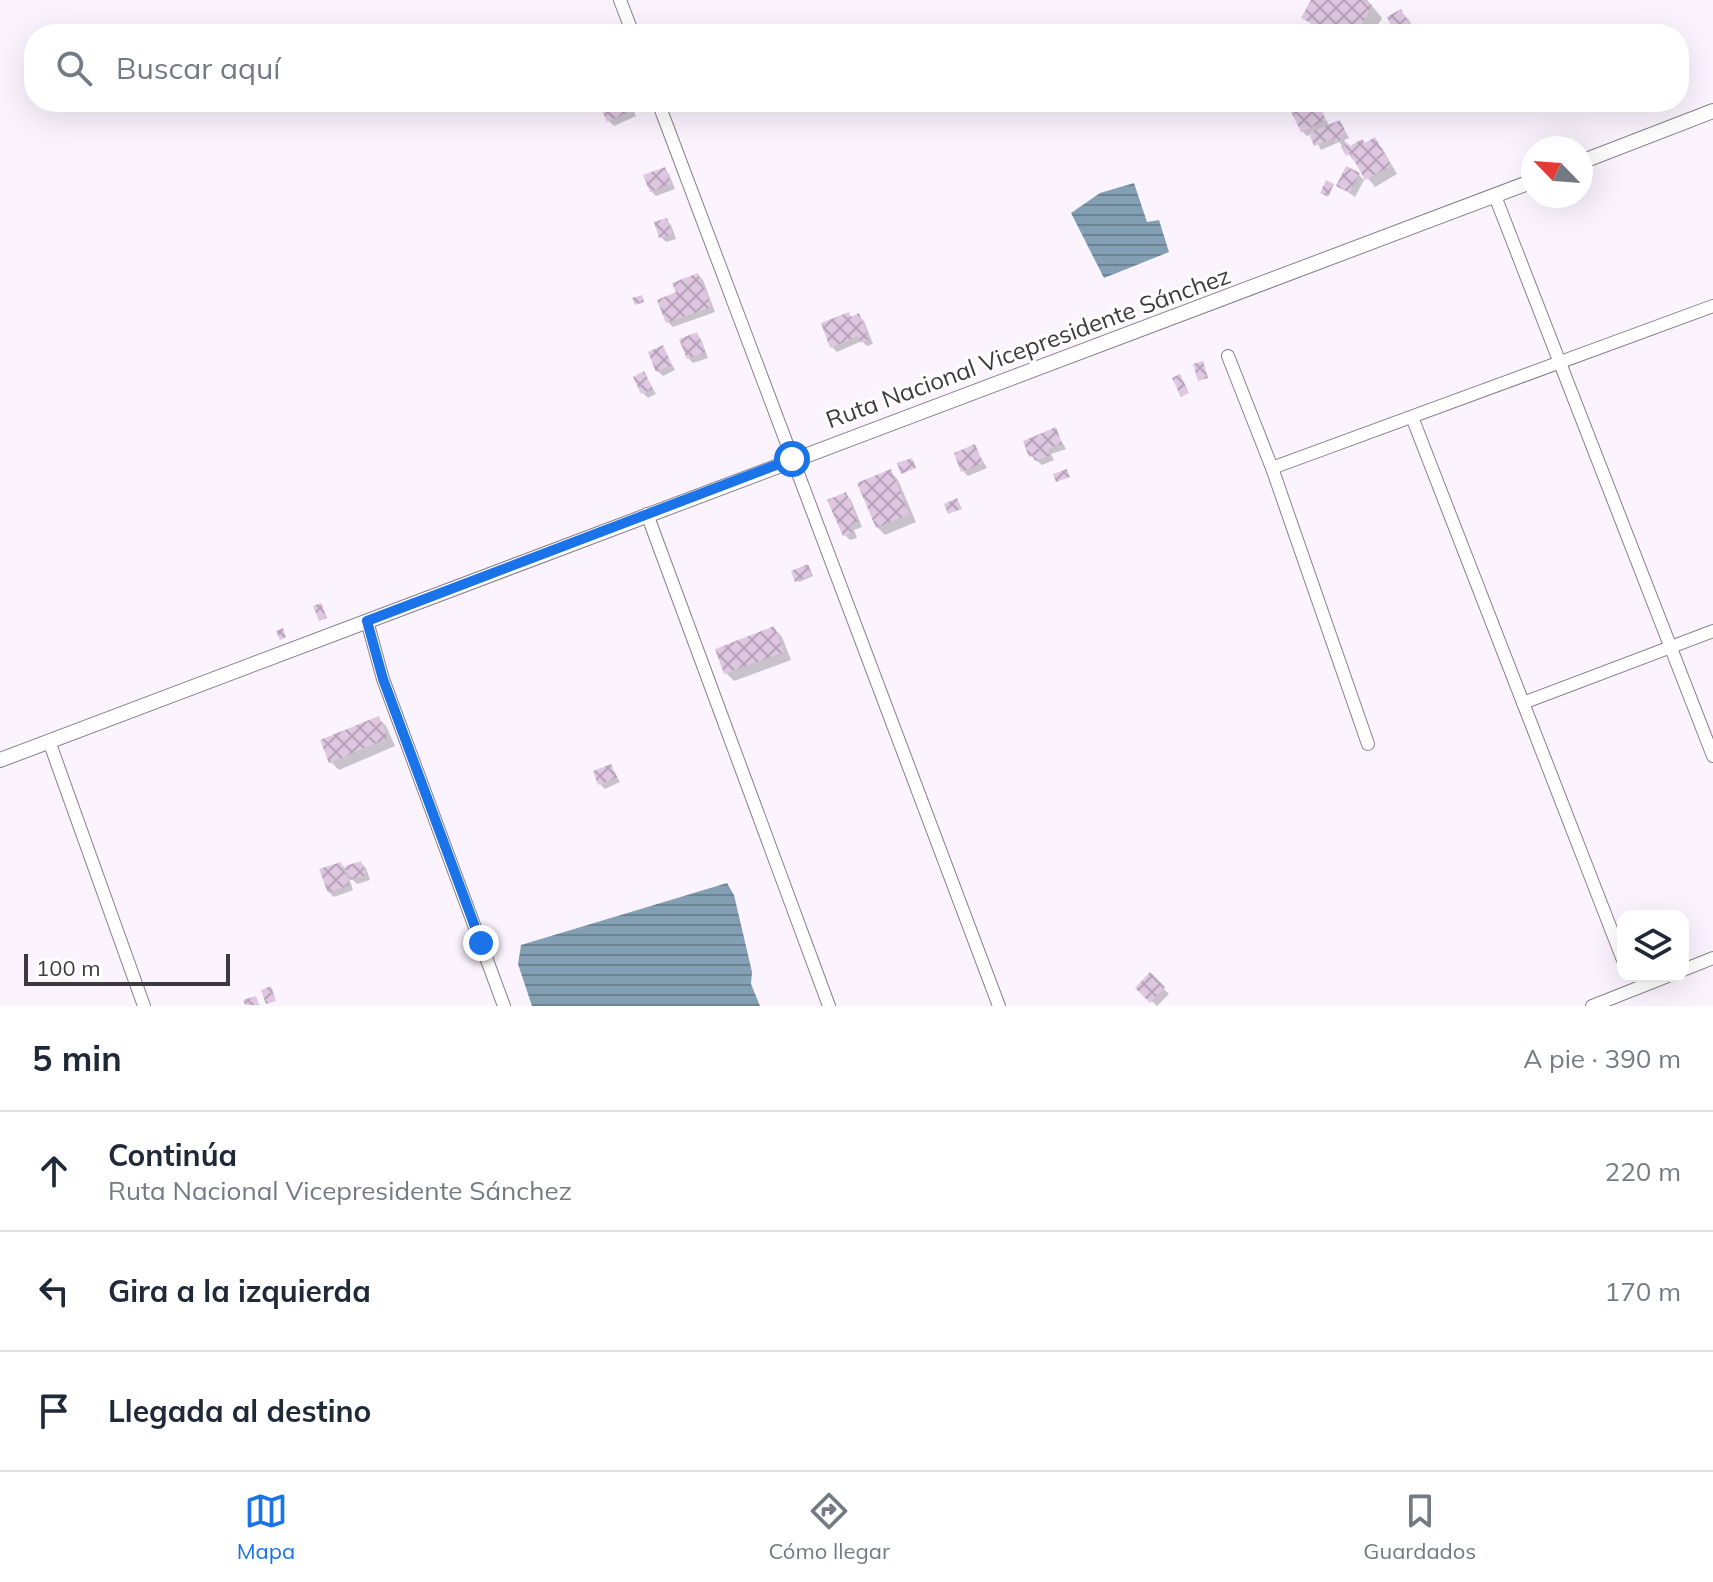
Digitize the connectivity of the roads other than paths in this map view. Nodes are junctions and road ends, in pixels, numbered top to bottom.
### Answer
1 (620, 0) edge
2 (629, 24) edge
3 (1713, 111) edge
4 (662, 112) edge
5 (1593, 157) edge
6 (1521, 186) edge
7 (1495, 196) junction
8 (1712, 309) edge
9 (1228, 356) dead end
10 (1560, 362) junction
11 (1412, 417) junction
12 (792, 459) junction
13 (1272, 468) junction
14 (647, 514) junction
15 (367, 621) junction
16 (1713, 631) edge
17 (1671, 647) junction
18 (1523, 703) junction
19 (49, 741) junction
20 (1368, 744) dead end
21 (1713, 756) edge
22 (0, 760) edge
23 (1617, 945) edge
24 (1713, 958) edge
25 (1689, 968) edge
26 (1631, 982) edge
27 (1652, 982) edge
28 (1634, 989) junction
29 (144, 1006) edge
30 (504, 1006) edge
31 (829, 1006) edge
32 (999, 1006) edge
33 (1592, 1006) edge

1 - 2 street
3 - 5 street
4 - 12 street
6 - 7 street, Ruta Nacional Vicepresidente Sánchez
7 - 10 street
7 - 12 street, Ruta Nacional Vicepresidente Sánchez
8 - 10 street
9 - 13 street
10 - 11 street
10 - 17 street
11 - 13 street
11 - 18 street
12 - 14 street, Ruta Nacional Vicepresidente Sánchez
12 - 32 street
13 - 20 street
14 - 15 street, Ruta Nacional Vicepresidente Sánchez
14 - 31 street
15 - 19 street, Ruta Nacional Vicepresidente Sánchez
15 - 30 street
16 - 17 street
17 - 18 street
17 - 21 street
18 - 23 street
19 - 22 street, Ruta Nacional Vicepresidente Sánchez
19 - 29 street
24 - 25 street
26 - 28 street
27 - 28 street
28 - 33 street

